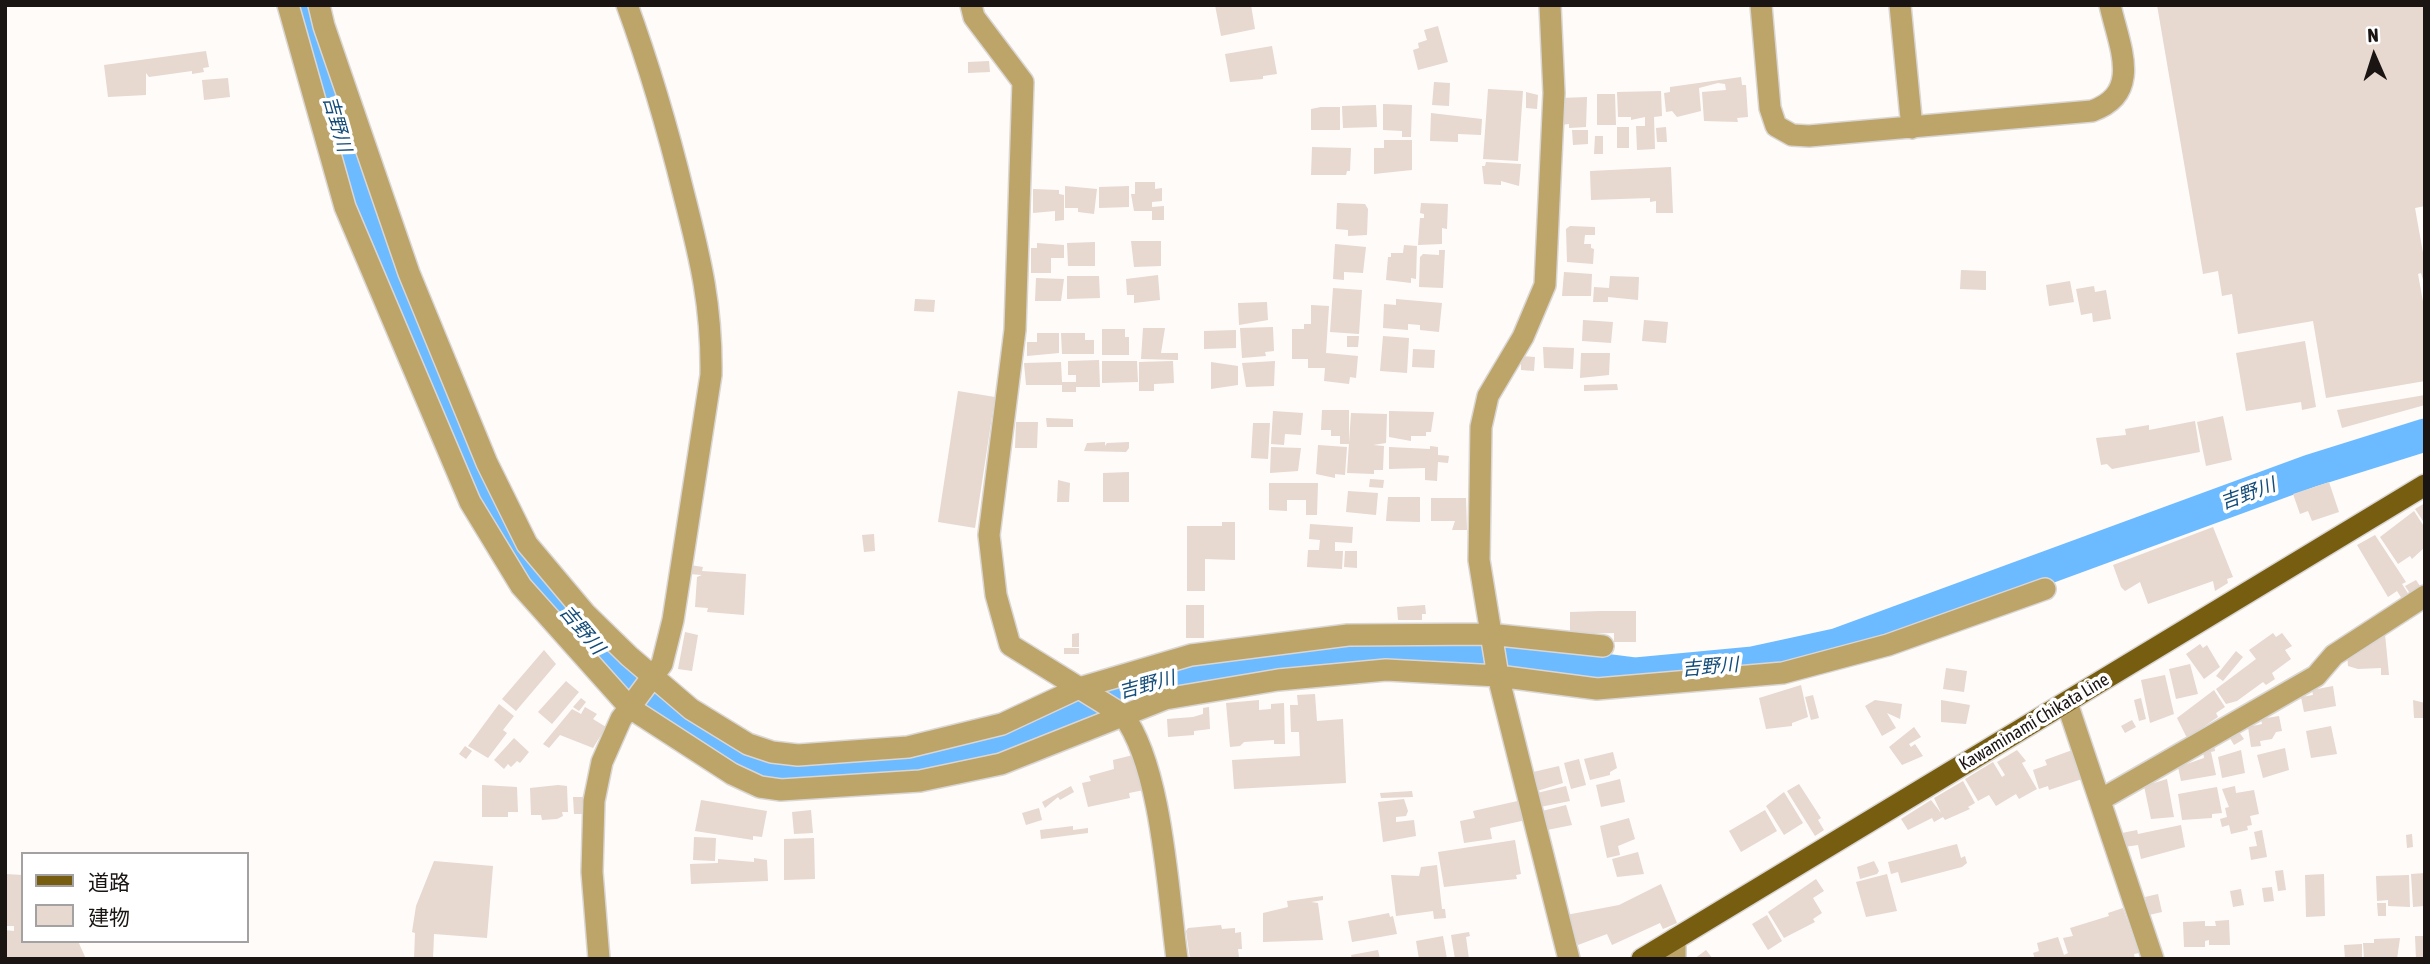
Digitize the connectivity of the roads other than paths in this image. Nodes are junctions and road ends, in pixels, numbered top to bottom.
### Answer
1 (288, 5) edge
2 (319, 5) edge
3 (627, 5) edge
4 (971, 5) edge
5 (1550, 5) edge
6 (1761, 5) edge
7 (1900, 5) edge
8 (2110, 5) edge
9 (1912, 128) junction
10 (2425, 485) edge
11 (2045, 589) dead end
12 (2425, 596) edge
13 (1489, 634) junction
14 (1603, 646) dead end
15 (1498, 676) junction
16 (653, 680) junction
17 (1083, 690) junction
18 (2067, 703) junction
19 (633, 706) junction
20 (1118, 712) junction
21 (2100, 800) junction
22 (1675, 949) edge
23 (599, 959) edge
24 (1177, 959) edge
25 (1569, 959) edge
26 (1642, 959) edge
27 (2153, 959) edge

1 - 19 street
2 - 16 street
3 - 16 street
4 - 17 street
5 - 13 street
6 - 9 street
7 - 9 street
8 - 9 street
10 - 18 main road, Kawaminami Chikata Line
11 - 15 street
12 - 21 street
13 - 14 street
13 - 15 street
13 - 17 street
15 - 20 street
15 - 25 street
16 - 17 street
16 - 19 street
17 - 20 street
18 - 21 street
18 - 22 main road, Kawaminami Chikata Line
19 - 20 street
19 - 23 street
20 - 24 street
21 - 27 street
22 - 26 main road, Kawaminami Chikata Line

